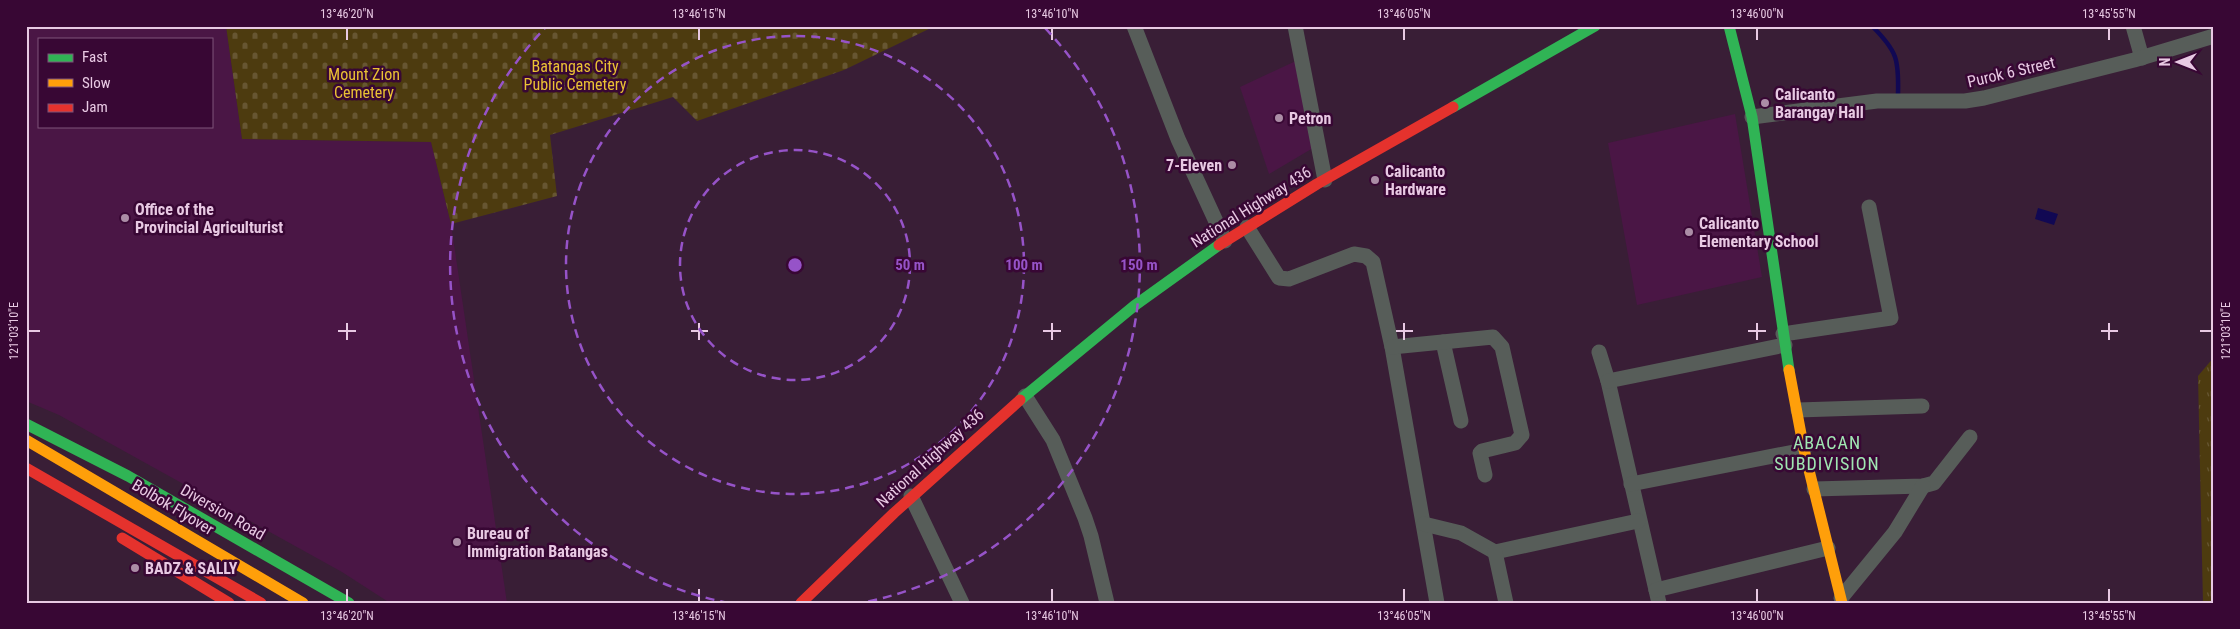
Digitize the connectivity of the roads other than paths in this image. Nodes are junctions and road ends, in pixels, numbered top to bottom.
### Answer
1 (1134, 26) edge
2 (1295, 26) edge
3 (1595, 26) edge
4 (1729, 26) edge
5 (2133, 26) edge
6 (2214, 36) edge
7 (2142, 58) junction
8 (1752, 118) junction
9 (1324, 180) junction
10 (1869, 208) dead end
11 (1247, 227) junction
12 (1225, 241) junction
13 (1784, 340) junction
14 (1443, 342) junction
15 (1392, 347) junction
16 (1599, 352) dead end
17 (1608, 381) junction
18 (1024, 396) junction
19 (1922, 406) dead end
20 (1798, 410) junction
21 (1461, 421) dead end
22 (26, 424) edge
23 (1970, 438) dead end
24 (26, 440) edge
25 (1804, 450) junction
26 (26, 468) edge
27 (1485, 475) dead end
28 (26, 481) edge
29 (1631, 484) junction
30 (1923, 486) junction
31 (1814, 488) junction
32 (911, 496) junction
33 (60, 501) dead end
34 (1638, 521) junction
35 (1424, 524) junction
36 (111, 532) dead end
37 (1828, 548) junction
38 (1495, 552) junction
39 (1657, 596) edge
40 (1841, 600) edge
41 (229, 603) edge
42 (261, 603) edge
43 (303, 603) edge
44 (349, 603) edge
45 (801, 603) edge
46 (962, 603) edge
47 (1107, 603) edge
48 (1437, 603) edge
49 (1506, 603) edge

1 - 12 street
2 - 9 street
3 - 9 main road, National Highway 436
4 - 8 main road
5 - 7 street
6 - 7 street, Purok 6 Street
7 - 8 street, Purok 6 Street
8 - 13 main road
9 - 11 main road, National Highway 436
10 - 13 street
11 - 12 main road, National Highway 436
11 - 15 street
12 - 18 main road, National Highway 436
13 - 17 street
13 - 20 main road
14 - 15 street
14 - 21 street
14 - 27 street
15 - 35 street
16 - 17 street
17 - 29 street
18 - 32 main road, National Highway 436
18 - 47 street
19 - 20 street
20 - 25 main road
22 - 44 main road, Diversion Road
23 - 30 street
24 - 43 main road, Bolbok Flyover
25 - 29 street
25 - 31 main road
26 - 42 main road
28 - 33 main road
29 - 34 street
30 - 31 street
30 - 40 street
31 - 37 main road
32 - 45 main road, National Highway 436
32 - 46 street
34 - 38 street
34 - 39 street
35 - 38 street
35 - 48 street
36 - 41 main road
37 - 39 street
37 - 40 main road
38 - 49 street

